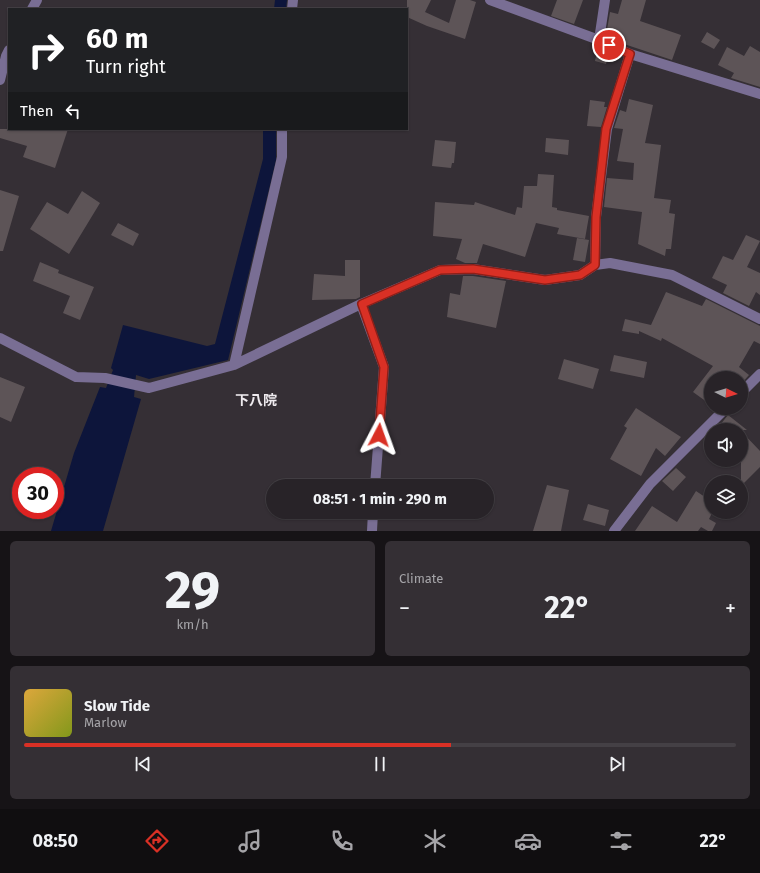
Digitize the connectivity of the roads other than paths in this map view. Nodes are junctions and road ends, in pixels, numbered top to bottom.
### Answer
1 (490, 0) edge
2 (605, 0) edge
3 (599, 40) junction
4 (8, 52) edge
5 (630, 54) junction
6 (0, 80) edge
7 (760, 94) edge
8 (282, 130) edge
9 (595, 265) junction
10 (362, 304) junction
11 (760, 319) edge
12 (0, 338) edge
13 (234, 365) junction
14 (760, 374) edge
15 (748, 386) edge
16 (719, 415) edge
17 (376, 479) edge
18 (373, 519) edge
19 (372, 531) edge
20 (614, 531) edge

1 - 3 street
2 - 3 street
3 - 5 street
4 - 6 street
5 - 7 street
5 - 9 street
8 - 13 street
9 - 10 street
9 - 11 street
10 - 13 street
10 - 17 street
12 - 13 street
14 - 15 street
16 - 20 street
18 - 19 street

